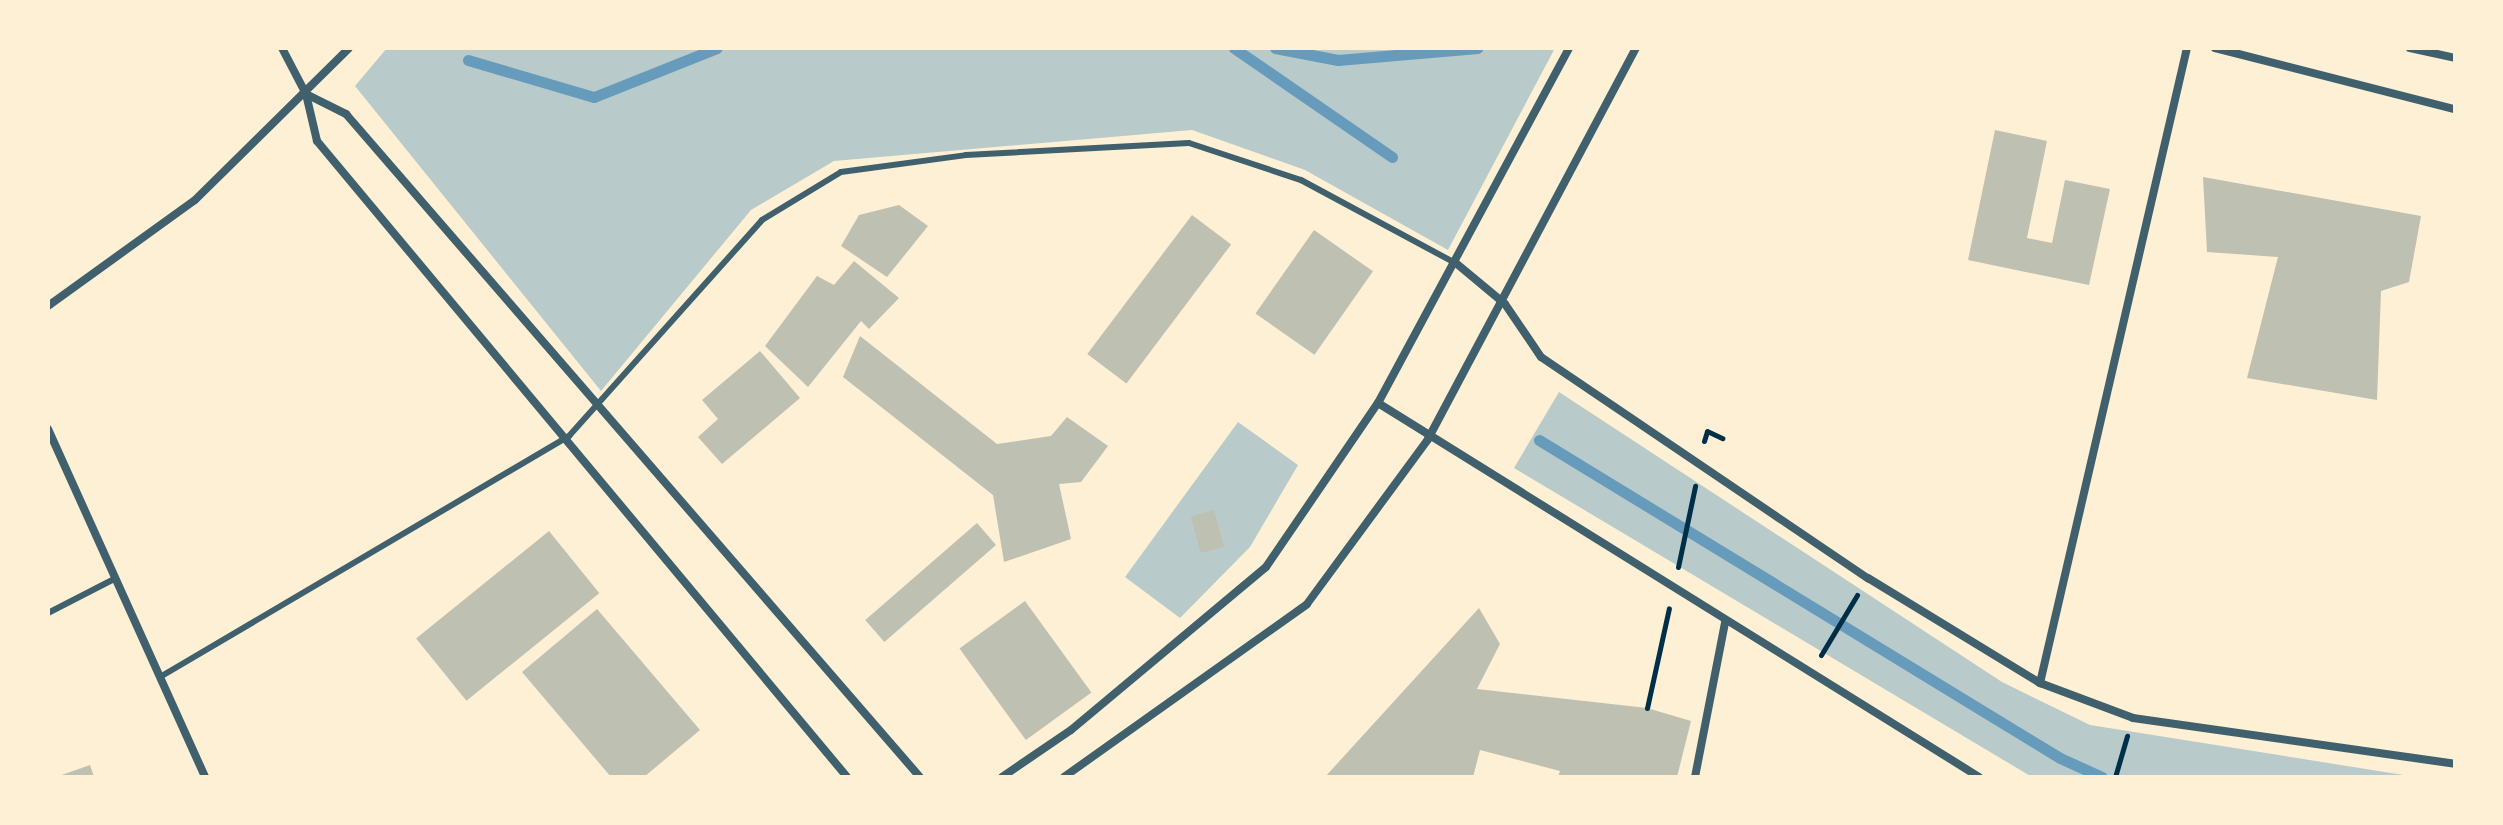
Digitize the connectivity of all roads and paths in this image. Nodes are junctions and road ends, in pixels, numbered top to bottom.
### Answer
1 (282, 48) edge
2 (349, 48) edge
3 (1569, 48) edge
4 (1636, 48) edge
5 (2187, 48) edge
6 (2215, 48) edge
7 (2410, 48) edge
8 (2455, 58) edge
9 (306, 94) junction
10 (2455, 109) edge
11 (1457, 264) junction
12 (1505, 304) junction
13 (48, 306) edge
14 (1378, 403) junction
15 (602, 407) junction
16 (48, 429) edge
17 (1707, 431) dead end
18 (569, 436) junction
19 (1722, 438) dead end
20 (1428, 439) junction
21 (116, 578) junction
22 (1868, 578) junction
23 (48, 613) edge
24 (1725, 622) junction
25 (1813, 670) junction
26 (160, 677) junction
27 (2040, 683) junction
28 (2133, 718) junction
29 (2455, 764) edge
30 (205, 777) edge
31 (847, 777) edge
32 (920, 777) edge
33 (1002, 777) edge
34 (1064, 777) edge
35 (1695, 777) edge
36 (1979, 777) edge
37 (2115, 777) edge

1 - 9 street
2 - 9 street
3 - 11 street
4 - 12 street
5 - 27 street
6 - 10 street
7 - 8 street
9 - 13 street
9 - 15 street
9 - 18 street
11 - 12 street
11 - 14 street
11 - 15 lane
12 - 20 street
12 - 22 street
14 - 20 street
14 - 33 street
15 - 18 lane
15 - 32 street
16 - 21 street
17 - 19 path
18 - 26 lane
18 - 31 street
20 - 24 street
20 - 34 street
21 - 23 lane
21 - 26 street
22 - 25 path
22 - 27 street
24 - 25 street
24 - 35 street
25 - 36 street
26 - 30 street
27 - 28 street
28 - 29 street
28 - 37 path

